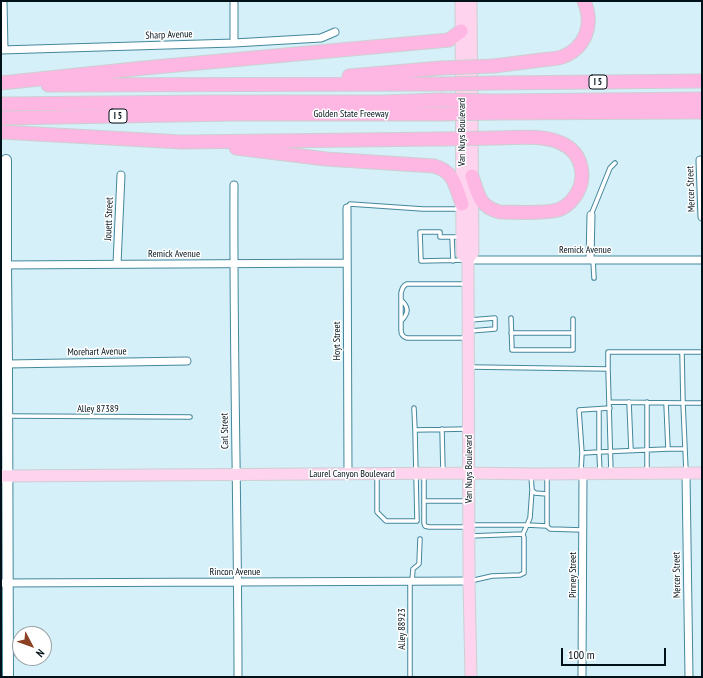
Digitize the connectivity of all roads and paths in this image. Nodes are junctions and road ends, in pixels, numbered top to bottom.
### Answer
1 (3, 1) edge
2 (234, 1) edge
3 (461, 1) edge
4 (471, 1) edge
5 (584, 1) edge
6 (461, 31) junction
7 (335, 32) dead end
8 (234, 43) junction
9 (2, 50) edge
10 (702, 81) edge
11 (1, 84) edge
12 (188, 84) junction
13 (265, 84) junction
14 (1, 98) edge
15 (702, 100) edge
16 (1, 104) edge
17 (495, 107) junction
18 (702, 112) edge
19 (1, 118) edge
20 (1, 132) edge
21 (182, 142) junction
22 (6, 160) dead end
23 (700, 160) dead end
24 (614, 163) dead end
25 (121, 175) dead end
26 (472, 176) junction
27 (234, 185) dead end
28 (462, 207) junction
29 (347, 208) joint
30 (591, 215) joint
31 (702, 217) edge
32 (457, 237) junction
33 (468, 260) junction
34 (592, 260) junction
35 (702, 260) edge
36 (452, 261) junction
37 (347, 263) junction
38 (118, 264) junction
39 (233, 264) junction
40 (3, 265) edge
41 (594, 278) dead end
42 (468, 284) junction
43 (401, 300) junction
44 (511, 318) dead end
45 (573, 319) dead end
46 (401, 321) junction
47 (469, 329) junction
48 (512, 333) junction
49 (573, 333) junction
50 (682, 352) junction
51 (702, 352) edge
52 (187, 361) dead end
53 (7, 364) junction
54 (469, 367) junction
55 (608, 368) junction
56 (610, 402) junction
57 (629, 402) junction
58 (647, 402) junction
59 (666, 403) junction
60 (682, 403) junction
61 (702, 403) edge
62 (414, 408) dead end
63 (610, 408) junction
64 (599, 409) junction
65 (7, 416) junction
66 (190, 417) dead end
67 (442, 429) junction
68 (469, 429) junction
69 (414, 430) junction
70 (668, 449) junction
71 (685, 449) junction
72 (631, 450) junction
73 (647, 450) junction
74 (611, 451) junction
75 (599, 452) junction
76 (582, 453) junction
77 (443, 473) junction
78 (469, 473) junction
79 (702, 473) edge
80 (236, 474) junction
81 (348, 474) junction
82 (377, 474) junction
83 (420, 474) junction
84 (532, 474) junction
85 (547, 474) junction
86 (582, 474) junction
87 (600, 474) junction
88 (612, 474) junction
89 (647, 474) junction
90 (686, 474) junction
91 (4, 476) edge
92 (533, 493) junction
93 (547, 494) junction
94 (424, 501) junction
95 (469, 501) junction
96 (528, 525) junction
97 (546, 526) junction
98 (469, 529) junction
99 (583, 530) junction
100 (523, 534) junction
101 (4, 537) edge
102 (420, 539) dead end
103 (411, 581) junction
104 (469, 581) junction
105 (4, 582) edge
106 (238, 582) junction
107 (8, 677) edge
108 (238, 677) edge
109 (410, 677) edge
110 (471, 677) edge
111 (582, 677) edge
112 (688, 677) edge

1 - 9 street
2 - 8 street
3 - 6 main road, Van Nuys Boulevard
4 - 26 main road, Van Nuys Boulevard
5 - 13 highway, bridge
6 - 11 highway
6 - 28 main road, Van Nuys Boulevard
7 - 8 street, Sharp Avenue
8 - 9 street, Sharp Avenue
10 - 13 highway, I 5, bridge
11 - 12 highway, I 5
12 - 13 highway, I 5
12 - 14 highway
15 - 17 highway
16 - 17 highway, bridge
17 - 18 highway, Golden State Freeway / I 5
17 - 19 highway, Golden State Freeway / I 5, bridge
20 - 21 highway
21 - 26 highway, bridge
21 - 28 highway
22 - 40 street
23 - 31 street, Mercer Street
24 - 30 lane
25 - 38 street, Jouett Street
26 - 33 main road, Van Nuys Boulevard
27 - 39 street, Carl Street
28 - 29 lane
28 - 32 main road, Van Nuys Boulevard
29 - 37 street, Hoyt Street
30 - 34 street
32 - 33 main road, Van Nuys Boulevard
32 - 36 lane
32 - 36 lane
33 - 34 street, Remick Avenue
33 - 36 lane
33 - 42 main road, Van Nuys Boulevard
34 - 35 street, Remick Avenue
34 - 41 lane
37 - 39 street, Remick Avenue
37 - 81 street, Hoyt Street
38 - 39 street, Remick Avenue
38 - 40 street, Remick Avenue
39 - 80 street, Carl Street
40 - 53 street
42 - 43 lane
42 - 47 main road, Van Nuys Boulevard
43 - 46 lane
43 - 46 lane
44 - 48 lane
45 - 49 lane
46 - 47 lane
47 - 47 lane
47 - 54 main road, Van Nuys Boulevard
48 - 49 lane
48 - 49 lane
50 - 51 lane
50 - 55 lane
50 - 60 lane
52 - 53 street, Morehart Avenue
53 - 65 street
54 - 55 lane
54 - 68 main road, Van Nuys Boulevard
55 - 56 lane
56 - 57 lane
56 - 63 lane
57 - 58 lane
57 - 72 lane
58 - 59 lane
58 - 73 lane
59 - 60 lane
59 - 70 lane
60 - 61 lane
60 - 71 lane
62 - 69 lane
63 - 64 lane
63 - 74 lane
64 - 75 lane
64 - 76 lane
65 - 66 lane, Alley 87389
65 - 91 street
67 - 68 lane
67 - 69 lane
67 - 77 lane
68 - 78 main road, Van Nuys Boulevard
69 - 83 lane
70 - 71 lane
70 - 73 lane
71 - 90 lane
72 - 73 lane
72 - 74 lane
73 - 89 lane
74 - 75 lane
74 - 88 lane
75 - 76 lane
75 - 87 lane
76 - 86 lane
77 - 78 main road, Laurel Canyon Boulevard
77 - 83 main road, Laurel Canyon Boulevard
78 - 84 main road, Laurel Canyon Boulevard
78 - 95 main road, Van Nuys Boulevard
79 - 90 main road, Laurel Canyon Boulevard
80 - 81 main road, Laurel Canyon Boulevard
80 - 91 main road, Laurel Canyon Boulevard
80 - 106 street, Carl Street
81 - 82 main road, Laurel Canyon Boulevard
82 - 83 main road, Laurel Canyon Boulevard
82 - 83 lane
83 - 94 lane
84 - 85 main road, Laurel Canyon Boulevard
84 - 92 lane
85 - 86 main road, Laurel Canyon Boulevard
85 - 93 lane
86 - 87 main road, Laurel Canyon Boulevard
86 - 99 street, Pinney Street
87 - 88 main road, Laurel Canyon Boulevard
88 - 89 main road, Laurel Canyon Boulevard
89 - 90 main road, Laurel Canyon Boulevard
90 - 112 street, Mercer Street
91 - 101 street
92 - 93 lane
92 - 96 lane
93 - 97 lane
94 - 95 lane
94 - 98 lane
95 - 98 main road, Van Nuys Boulevard
96 - 97 lane
96 - 98 lane
96 - 100 lane
97 - 99 lane
98 - 100 lane
98 - 104 main road, Van Nuys Boulevard
99 - 111 street, Pinney Street
100 - 104 lane
101 - 105 street
102 - 103 lane
103 - 104 street, Rincon Avenue
103 - 106 street, Rincon Avenue
103 - 109 lane, Alley 88923
104 - 110 main road, Van Nuys Boulevard
105 - 106 street, Rincon Avenue
105 - 107 street
106 - 108 street, Carl Street

